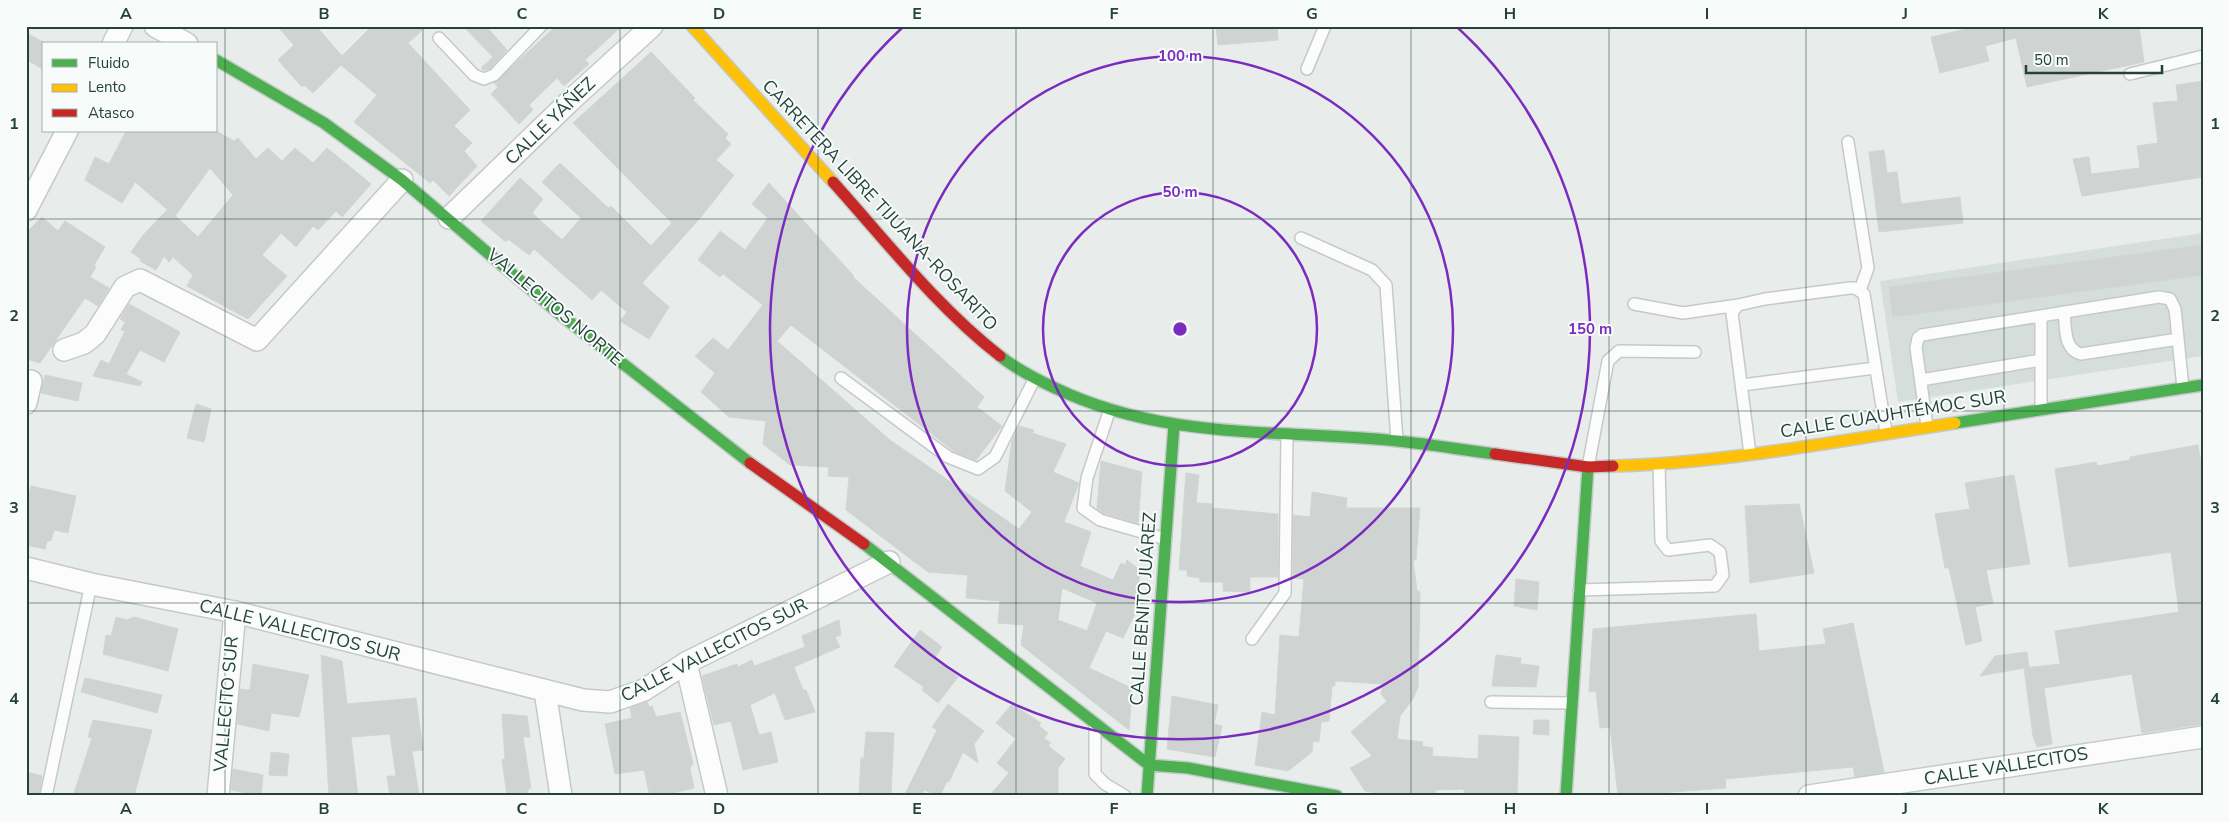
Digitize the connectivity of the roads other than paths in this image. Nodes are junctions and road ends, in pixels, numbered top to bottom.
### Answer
1 (122, 26) edge
2 (156, 26) edge
3 (541, 26) edge
4 (652, 26) edge
5 (692, 26) edge
6 (1325, 26) edge
7 (439, 38) dead end
8 (114, 42) edge
9 (184, 42) edge
10 (2203, 56) edge
11 (218, 61) edge
12 (1307, 70) dead end
13 (2130, 74) dead end
14 (66, 132) edge
15 (1848, 142) dead end
16 (402, 180) junction
17 (26, 210) edge
18 (449, 218) junction
19 (1301, 238) dead end
20 (1860, 290) junction
21 (1634, 304) dead end
22 (1738, 305) junction
23 (2064, 312) junction
24 (2041, 316) junction
25 (2178, 339) junction
26 (64, 350) dead end
27 (1695, 352) dead end
28 (2041, 360) junction
29 (1874, 368) junction
30 (841, 378) dead end
31 (1034, 378) junction
32 (31, 380) dead end
33 (1921, 380) junction
34 (1742, 385) junction
35 (2203, 385) edge
36 (2183, 388) junction
37 (26, 403) edge
38 (1110, 409) junction
39 (2041, 409) junction
40 (1174, 425) junction
41 (1928, 426) junction
42 (1886, 432) junction
43 (1287, 435) junction
44 (1396, 441) junction
45 (1750, 454) junction
46 (1659, 465) junction
47 (1588, 467) junction
48 (1166, 539) junction
49 (889, 562) junction
50 (26, 568) edge
51 (91, 584) junction
52 (1579, 590) junction
53 (235, 612) junction
54 (1252, 638) dead end
55 (686, 663) junction
56 (545, 691) junction
57 (1491, 702) dead end
58 (1572, 703) junction
59 (1095, 724) junction
60 (2203, 737) edge
61 (1149, 765) junction
62 (1282, 790) edge
63 (46, 796) edge
64 (218, 796) edge
65 (561, 796) edge
66 (717, 796) edge
67 (1125, 796) edge
68 (1147, 796) edge
69 (1337, 796) edge
70 (1566, 796) edge
71 (1809, 796) edge

1 - 8 street
2 - 9 street
3 - 7 lane
4 - 18 street, CALLE YÁÑEZ
5 - 31 street, CARRETERA LIBRE TIJUANA-ROSARITO
6 - 12 lane
10 - 13 lane
11 - 16 street, VALLECITOS NORTE
14 - 17 street
15 - 20 lane
16 - 18 street, VALLECITOS NORTE
16 - 26 street
18 - 49 street, VALLECITOS NORTE
19 - 44 lane
20 - 22 lane
20 - 29 lane
21 - 22 lane
22 - 34 lane
23 - 24 lane
23 - 25 lane
23 - 25 lane
24 - 28 lane
24 - 33 lane
25 - 36 lane
27 - 47 lane
28 - 33 lane
28 - 39 lane
29 - 34 lane
29 - 42 lane
30 - 31 lane
31 - 38 street, CARRETERA LIBRE TIJUANA-ROSARITO
32 - 37 street
33 - 41 lane
34 - 45 lane
35 - 36 street, CALLE CUAUHTÉMOC SUR
36 - 39 street, CALLE CUAUHTÉMOC SUR
38 - 40 street, CARRETERA LIBRE TIJUANA-ROSARITO
38 - 48 lane
39 - 41 street, CALLE CUAUHTÉMOC SUR
40 - 43 street, CARRETERA LIBRE TIJUANA-ROSARITO
40 - 48 street, CALLE BENITO JUÁREZ
41 - 42 street, CALLE CUAUHTÉMOC SUR
42 - 45 street, CALLE CUAUHTÉMOC SUR
43 - 44 street, CARRETERA LIBRE TIJUANA-ROSARITO
43 - 54 lane
44 - 47 street, CARRETERA LIBRE TIJUANA-ROSARITO
45 - 46 street, CALLE CUAUHTÉMOC SUR
46 - 47 street, CALLE CUAUHTÉMOC SUR
46 - 52 lane
47 - 52 street
48 - 61 street, CALLE BENITO JUÁREZ
49 - 55 street, CALLE VALLECITOS SUR
49 - 59 street
50 - 51 street, CALLE VALLECITOS SUR
51 - 53 street, CALLE VALLECITOS SUR
51 - 63 lane
52 - 58 street
53 - 56 street, CALLE VALLECITOS SUR
53 - 64 street, VALLECITO SUR
55 - 56 street, CALLE VALLECITOS SUR
55 - 66 street
56 - 65 street
57 - 58 lane
58 - 70 street
59 - 61 street
59 - 67 lane
60 - 71 street, CALLE VALLECITOS
61 - 62 street
61 - 68 street, CALLE BENITO JUÁREZ
62 - 69 street

